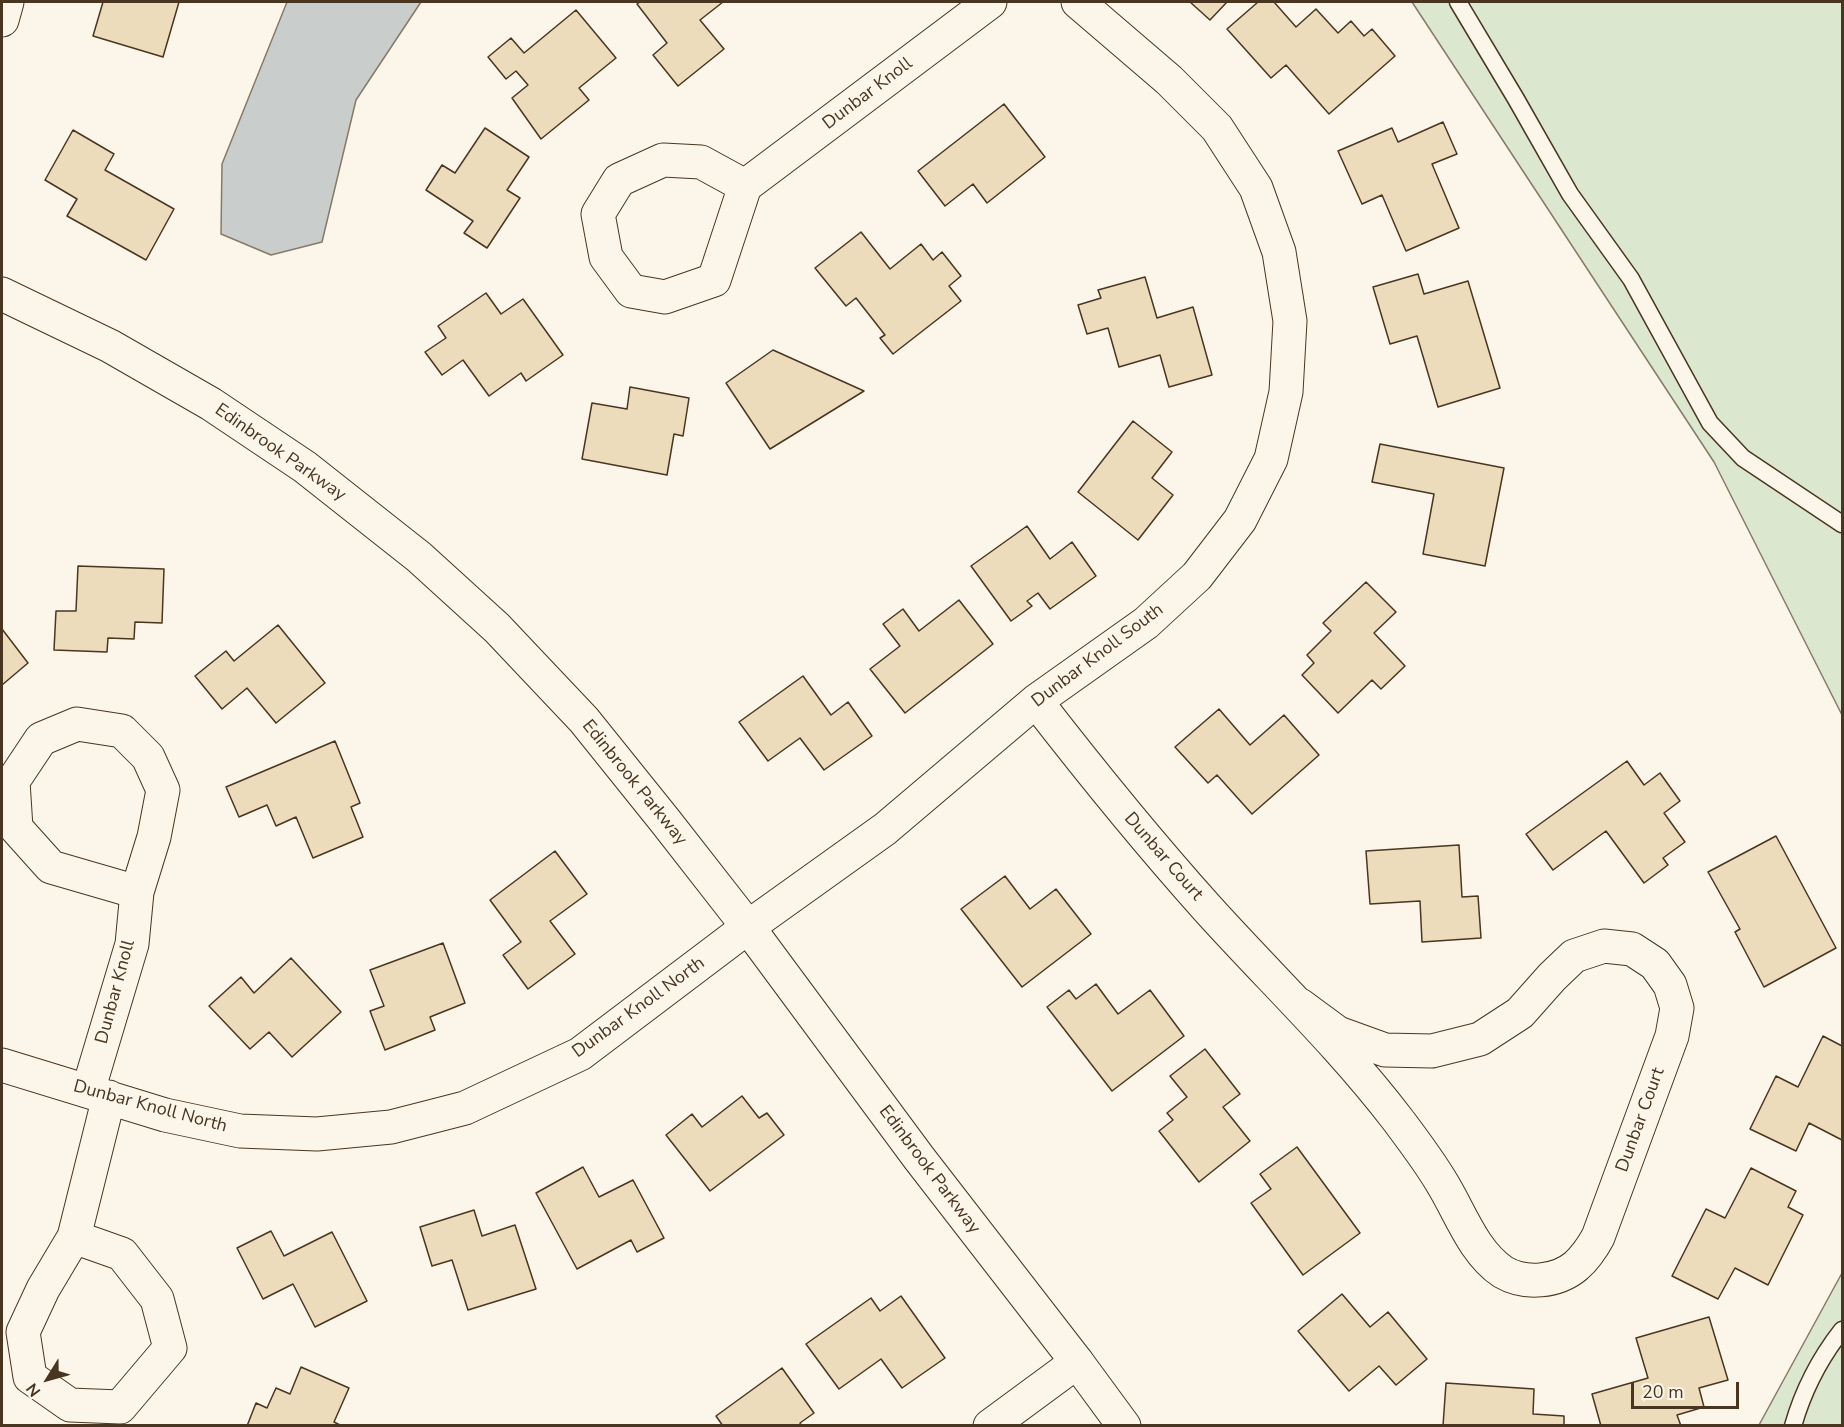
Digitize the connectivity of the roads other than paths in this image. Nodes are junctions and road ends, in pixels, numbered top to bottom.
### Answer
1 (7, 2) edge
2 (990, 2) edge
3 (1078, 2) edge
4 (1458, 2) edge
5 (2, 20) edge
6 (745, 186) junction
7 (2, 294) edge
8 (1842, 524) edge
9 (1036, 701) junction
10 (137, 892) junction
11 (748, 927) junction
12 (1300, 1005) junction
13 (2, 1065) edge
14 (99, 1094) junction
15 (74, 1237) junction
16 (1842, 1330) edge
17 (1077, 1362) junction
18 (990, 1425) edge
19 (1124, 1425) edge
20 (1793, 1425) edge

1 - 5 street
2 - 6 street, Dunbar Knoll
3 - 9 street, Dunbar Knoll South
4 - 8 lane
6 - 6 street
7 - 11 street, Edinbrook Parkway
9 - 11 street, Dunbar Knoll South
9 - 12 street, Dunbar Court
10 - 10 street, Dunbar Knoll
10 - 14 street, Dunbar Knoll
11 - 14 street, Dunbar Knoll North
11 - 17 street, Edinbrook Parkway
12 - 12 street, Dunbar Court
13 - 14 street, Dunbar Knoll North
14 - 15 street, Dunbar Knoll
15 - 15 street, Dunbar Knoll
16 - 20 lane
17 - 18 street
17 - 19 street, Edinbrook Parkway

